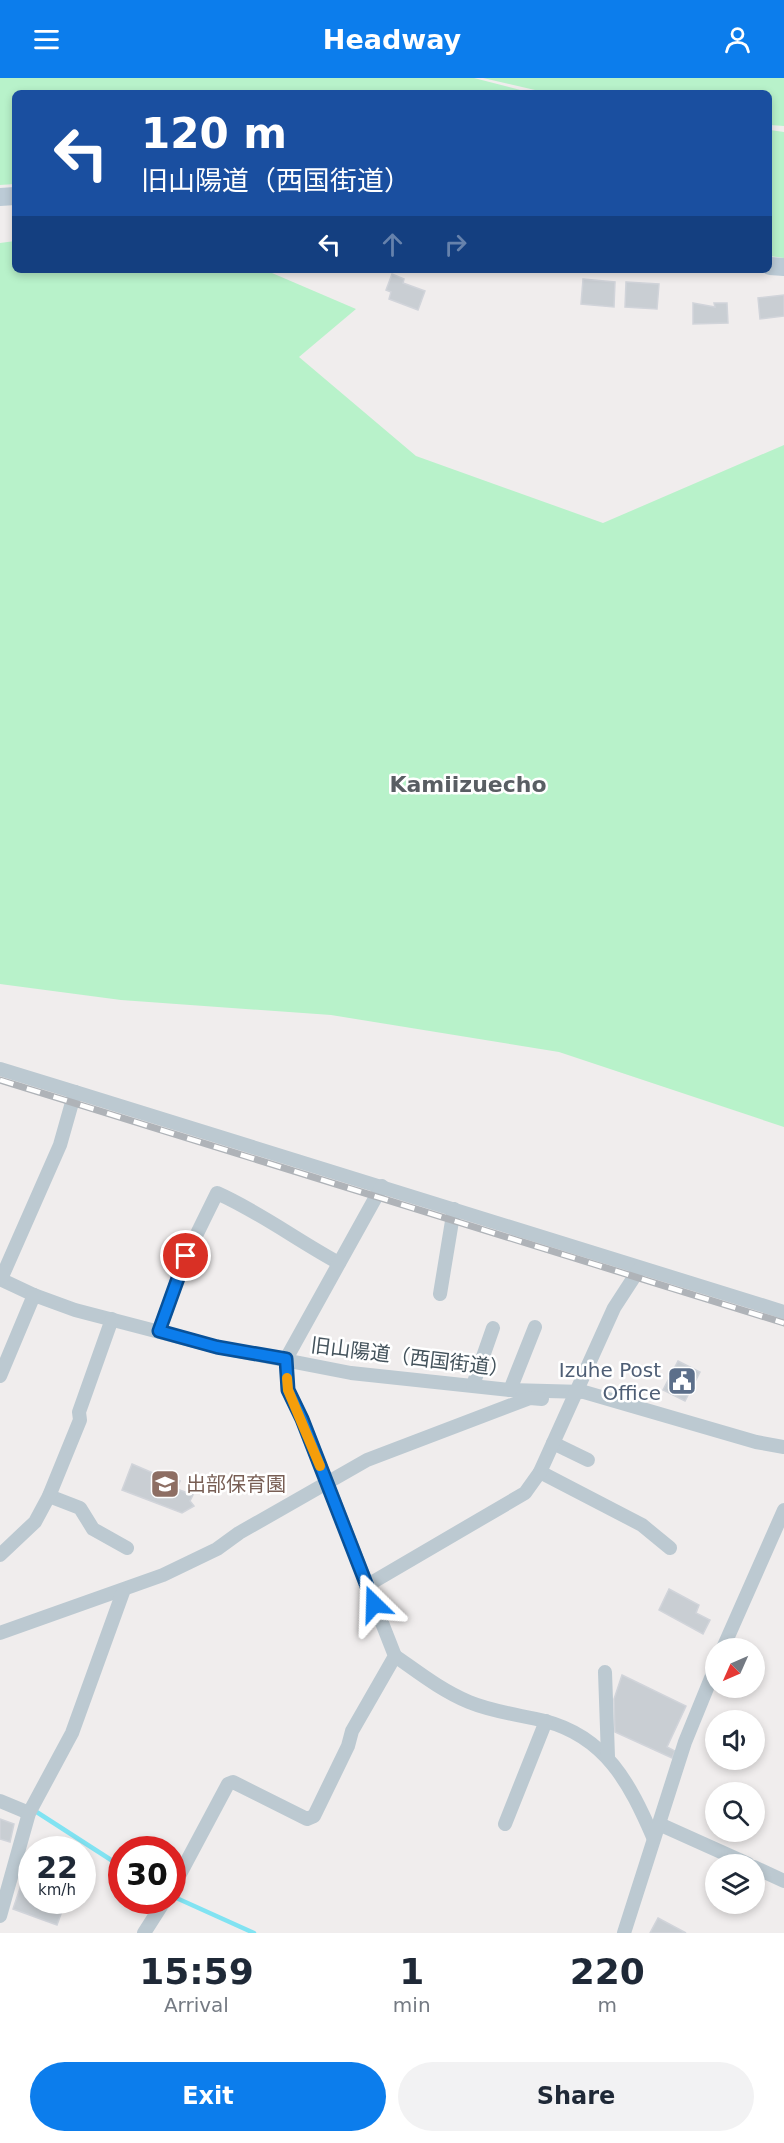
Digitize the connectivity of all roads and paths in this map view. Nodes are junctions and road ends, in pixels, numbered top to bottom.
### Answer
1 (0, 1069) edge
2 (75, 1092) junction
3 (382, 1186) junction
4 (454, 1209) junction
5 (339, 1263) junction
6 (640, 1268) junction
7 (1, 1279) edge
8 (440, 1294) dead end
9 (34, 1295) junction
10 (784, 1312) edge
11 (112, 1319) junction
12 (535, 1327) dead end
13 (493, 1328) dead end
14 (159, 1331) junction
15 (286, 1359) junction
16 (0, 1376) edge
17 (473, 1386) junction
18 (510, 1390) junction
19 (575, 1392) junction
20 (553, 1443) junction
21 (784, 1447) edge
22 (588, 1460) dead end
23 (540, 1472) junction
24 (327, 1483) junction
25 (49, 1497) junction
26 (784, 1510) edge
27 (127, 1548) dead end
28 (670, 1548) dead end
29 (0, 1555) edge
30 (366, 1586) junction
31 (123, 1592) junction
32 (0, 1633) edge
33 (727, 1638) edge
34 (395, 1656) junction
35 (605, 1672) dead end
36 (705, 1693) edge
37 (546, 1721) junction
38 (608, 1757) junction
39 (0, 1800) edge
40 (31, 1810) junction
41 (505, 1824) dead end
42 (659, 1824) junction
43 (653, 1837) junction
44 (726, 1854) edge
45 (186, 1863) edge
46 (765, 1872) edge
47 (784, 1881) edge
48 (156, 1914) edge
49 (0, 1916) edge
50 (144, 1933) edge
51 (624, 1933) edge

1 - 2 street
2 - 3 street
2 - 7 street
3 - 4 street
3 - 5 street
4 - 6 street
4 - 8 street
5 - 14 street
5 - 15 street
6 - 10 street
6 - 19 street
7 - 9 street, 旧山陽道（西国街道）
9 - 11 street, 旧山陽道（西国街道）
9 - 16 street
11 - 14 street, 旧山陽道（西国街道）
11 - 25 street
12 - 18 street
13 - 17 street
14 - 15 street, 旧山陽道（西国街道）
15 - 17 street, 旧山陽道（西国街道）
15 - 24 street
17 - 18 street, 旧山陽道（西国街道）
18 - 19 street, 旧山陽道（西国街道）
19 - 20 street
19 - 21 street, 旧山陽道（西国街道）
19 - 24 street
20 - 22 street
20 - 23 street
23 - 28 street
23 - 30 street
24 - 30 street
24 - 31 street
25 - 27 street
25 - 29 street
26 - 33 street
30 - 34 street
31 - 32 street
31 - 40 street
34 - 37 street
34 - 45 street
35 - 38 street
36 - 42 street
37 - 38 street
37 - 41 street
38 - 43 street
39 - 40 street
40 - 49 street
42 - 43 street
42 - 44 street
43 - 51 street
46 - 47 street
48 - 50 street

